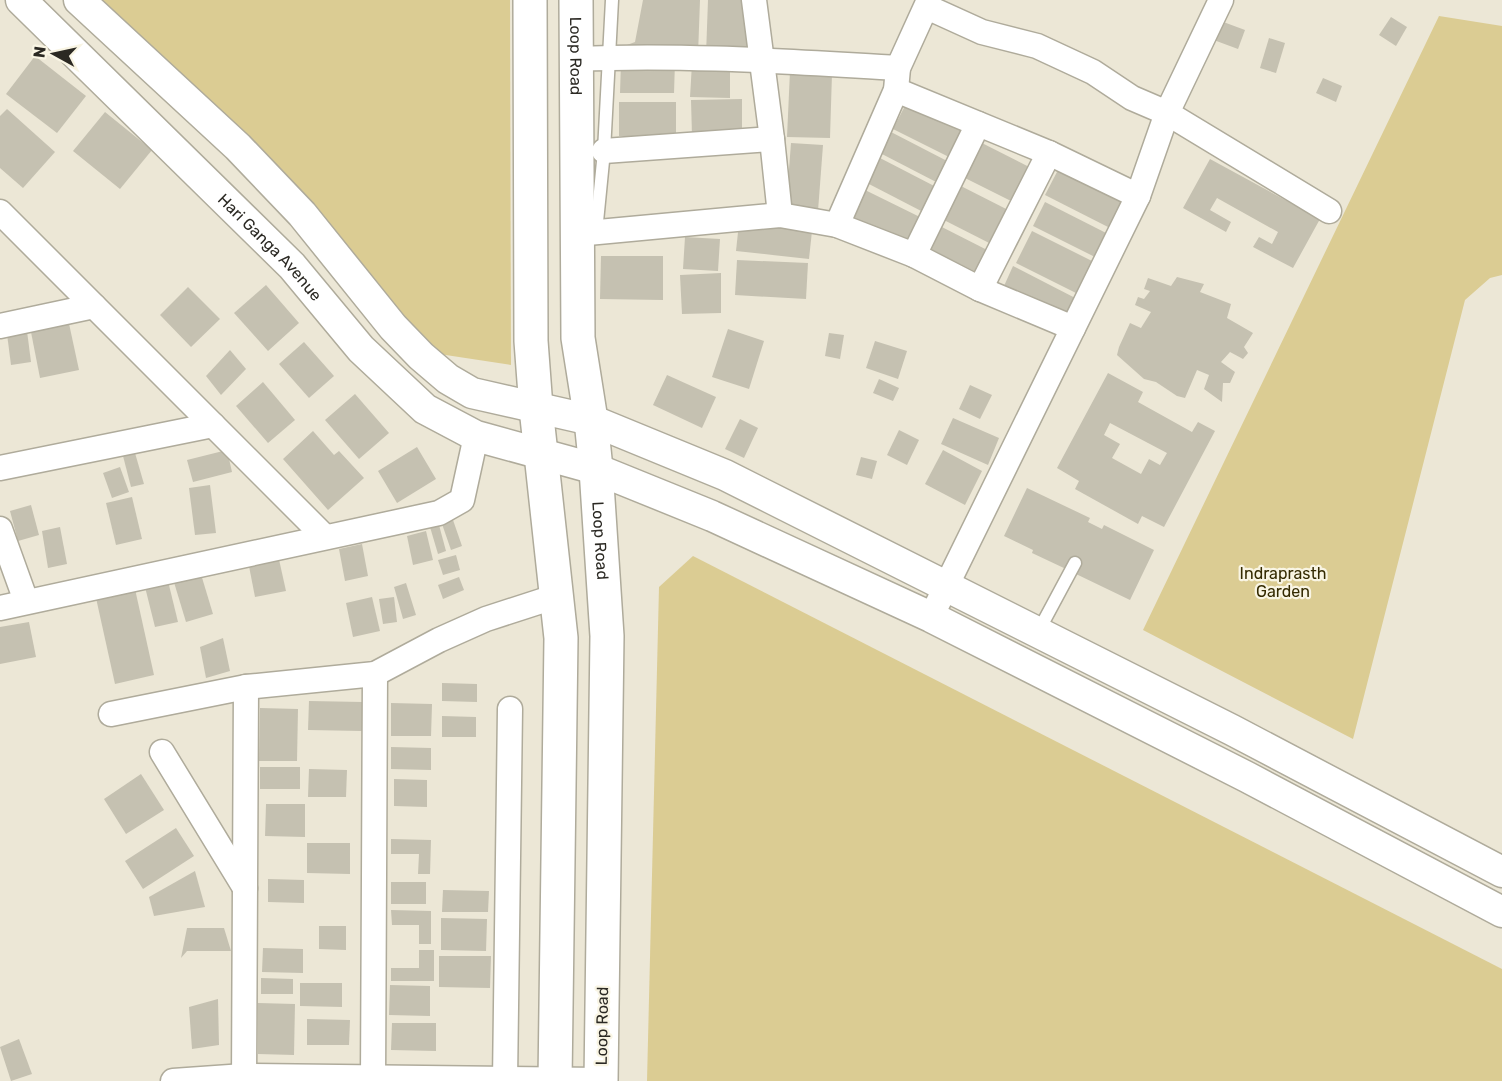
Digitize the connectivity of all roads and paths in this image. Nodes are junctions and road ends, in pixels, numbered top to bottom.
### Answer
1 (21, 0) edge
2 (79, 0) edge
3 (530, 0) edge
4 (576, 0) edge
5 (612, 0) edge
6 (754, 0) edge
7 (1221, 0) edge
8 (932, 2) edge
9 (592, 58) junction
10 (761, 60) junction
11 (897, 79) junction
12 (1167, 113) junction
13 (978, 124) junction
14 (772, 139) junction
15 (604, 151) junction
16 (1049, 153) junction
17 (1138, 195) junction
18 (1329, 211) dead end
19 (0, 212) edge
20 (780, 215) junction
21 (837, 225) junction
22 (587, 233) junction
23 (914, 255) junction
24 (980, 289) junction
25 (94, 306) junction
26 (0, 326) edge
27 (1073, 328) junction
28 (536, 408) junction
29 (591, 420) junction
30 (213, 425) junction
31 (476, 436) junction
32 (543, 455) junction
33 (0, 468) edge
34 (596, 469) junction
35 (0, 529) edge
36 (325, 537) junction
37 (1075, 563) dead end
38 (946, 586) junction
39 (557, 596) junction
40 (26, 601) junction
41 (0, 608) edge
42 (931, 617) junction
43 (1038, 632) junction
44 (375, 674) junction
45 (246, 687) junction
46 (510, 709) dead end
47 (111, 714) dead end
48 (162, 752) dead end
49 (1495, 866) edge
50 (245, 889) junction
51 (1469, 894) junction
52 (1502, 912) edge
53 (244, 1078) edge
54 (373, 1079) edge
55 (505, 1080) edge
56 (555, 1080) edge
57 (173, 1081) edge
58 (602, 1081) edge

1 - 31 street, Hari Ganga Avenue
2 - 28 street
3 - 28 main road
4 - 9 main road, Loop Road
5 - 9 lane
6 - 10 street
7 - 12 street
8 - 11 street
8 - 12 street
9 - 10 street
9 - 15 lane
9 - 22 main road, Loop Road
10 - 11 street
10 - 14 street
11 - 13 street
11 - 21 street
12 - 17 street
12 - 18 street
13 - 16 street
13 - 23 street
14 - 15 street
14 - 20 street
15 - 22 lane
16 - 17 street
16 - 24 street
17 - 27 street
19 - 25 street
20 - 21 street
20 - 22 street
21 - 23 street
22 - 29 main road, Loop Road
23 - 24 street
24 - 27 street
25 - 26 street
25 - 30 street
27 - 38 street
28 - 29 street
28 - 32 main road
29 - 34 main road, Loop Road
29 - 38 street
30 - 33 street
30 - 36 street
31 - 32 street, Hari Ganga Avenue
31 - 36 street
32 - 34 street, Hari Ganga Avenue
32 - 39 main road
34 - 42 street, Hari Ganga Avenue
34 - 58 main road, Loop Road
35 - 40 street
36 - 40 street
37 - 43 lane
38 - 42 street
38 - 43 street
39 - 44 street
39 - 56 main road
40 - 41 street
42 - 51 street, Hari Ganga Avenue
43 - 49 street
44 - 45 street
44 - 54 street
45 - 47 street
45 - 50 street
46 - 55 street
48 - 50 street
49 - 51 street
50 - 53 street
51 - 52 street, Hari Ganga Avenue
53 - 54 street
53 - 57 street
54 - 55 street
55 - 56 street
56 - 58 street

